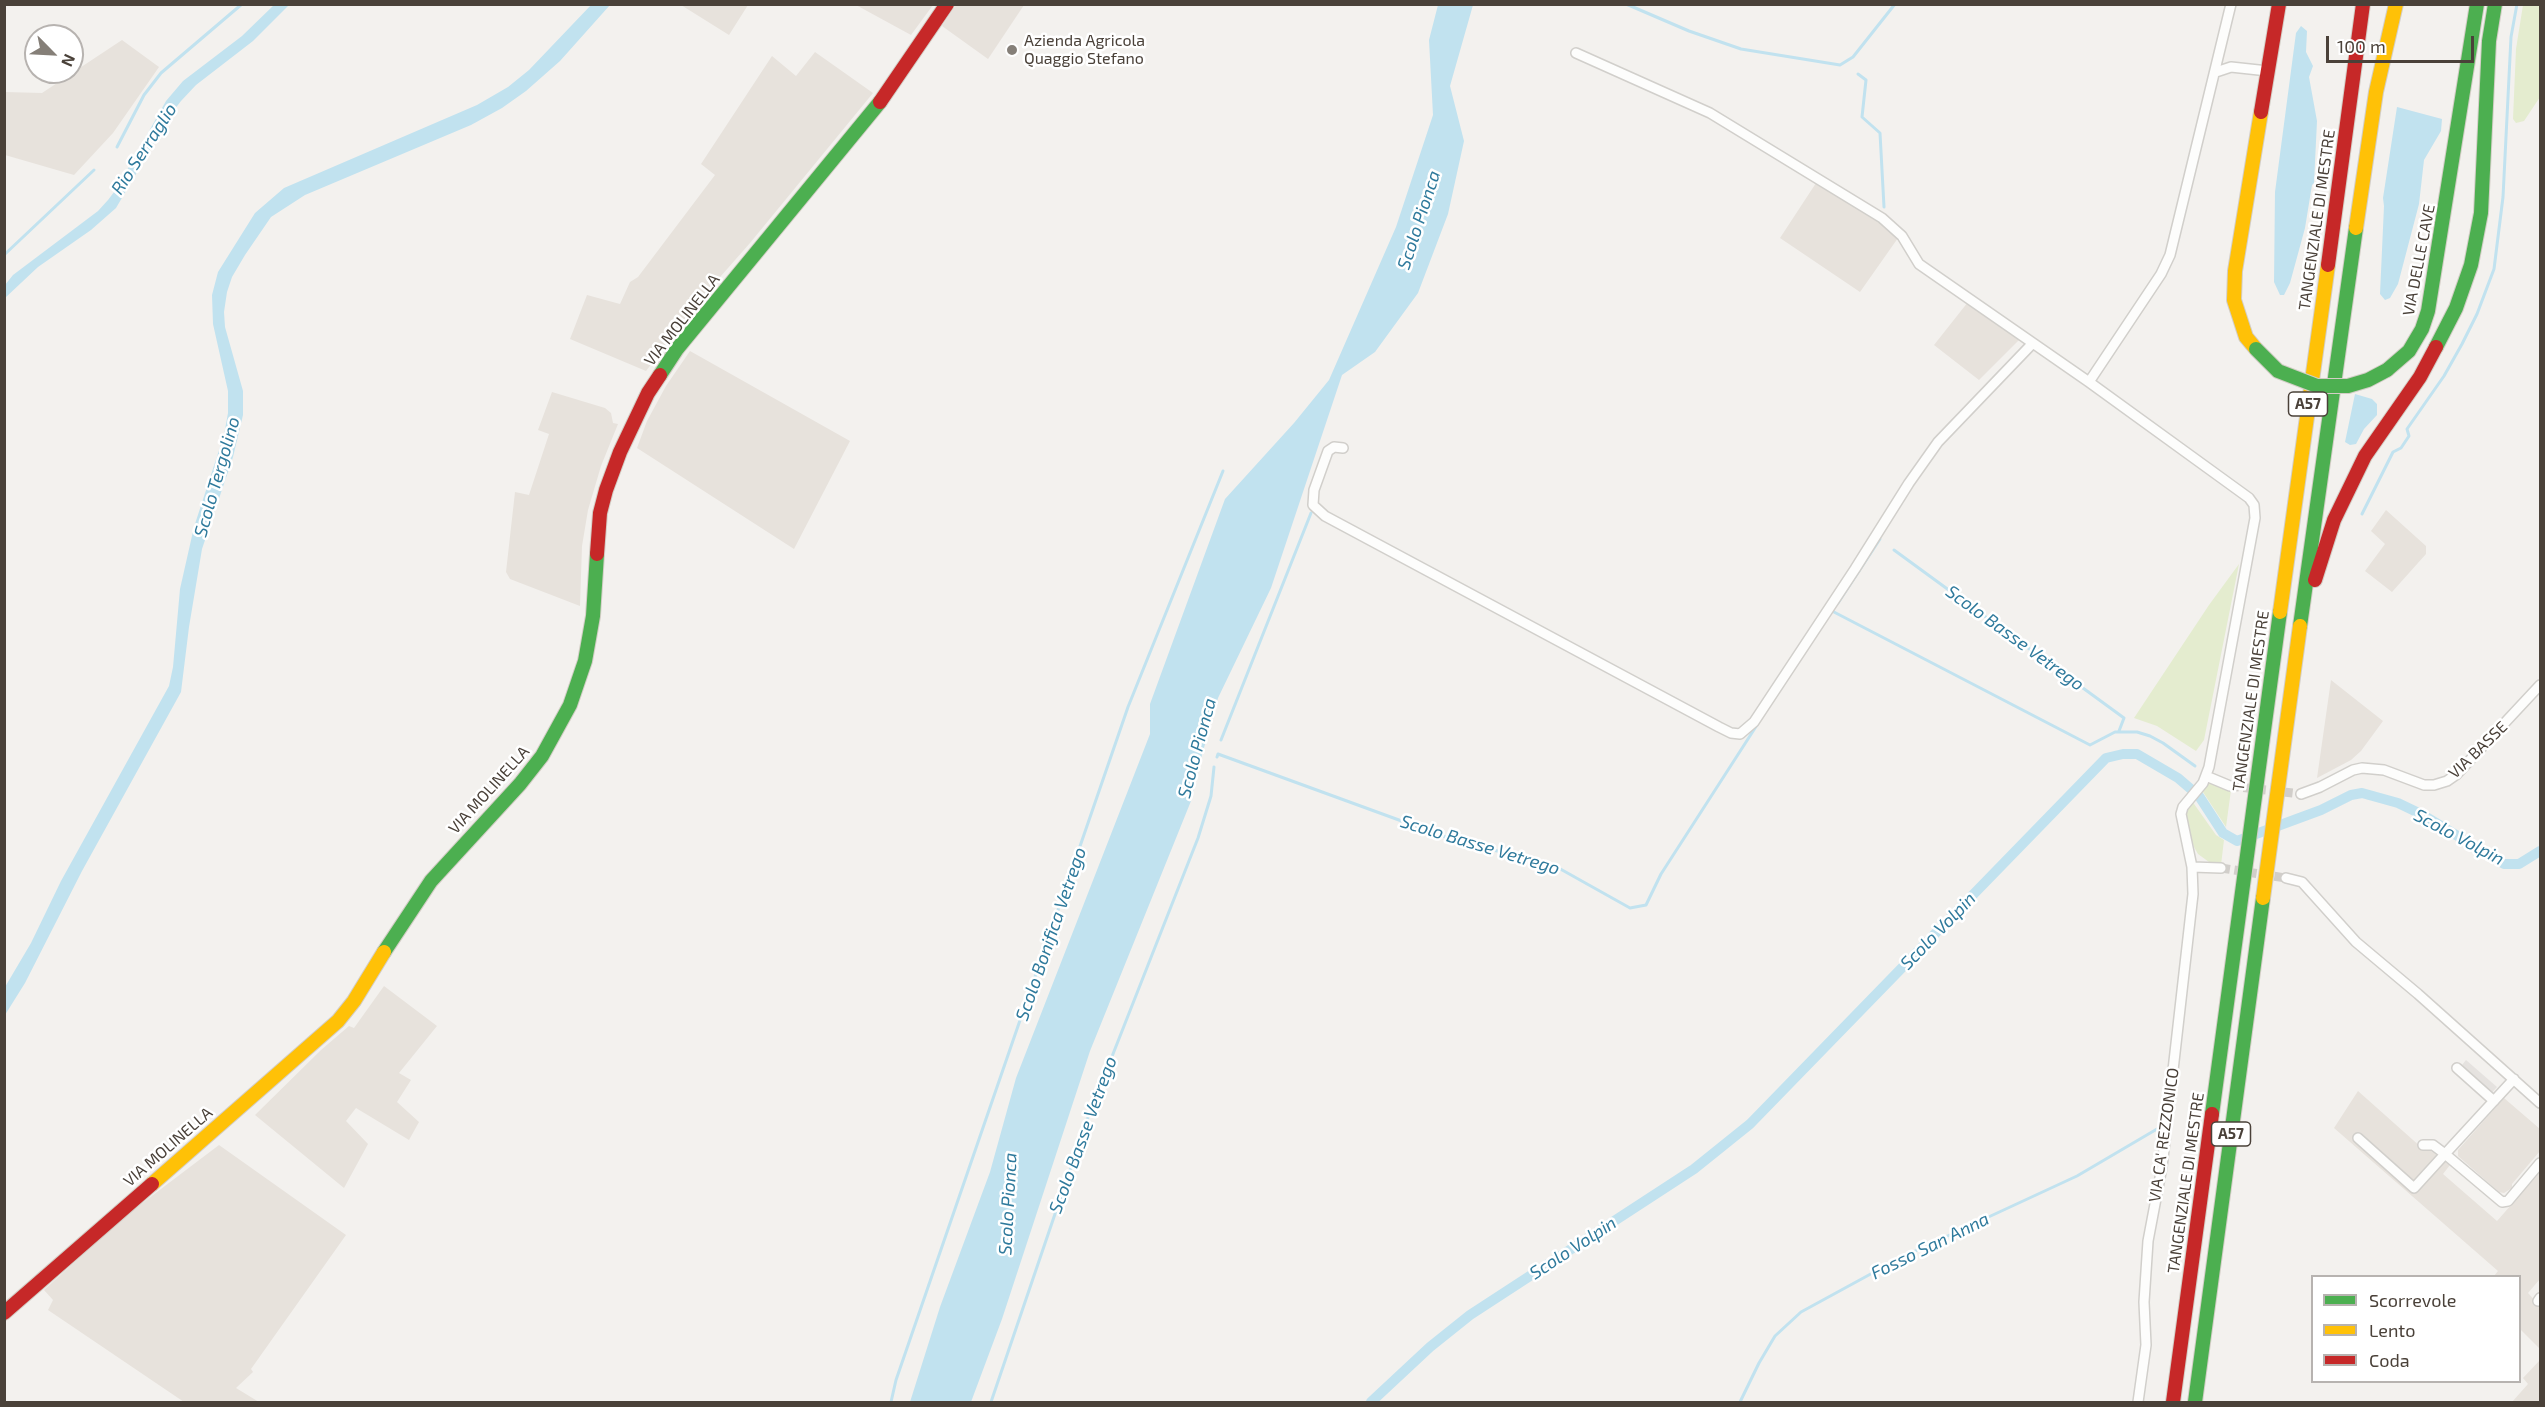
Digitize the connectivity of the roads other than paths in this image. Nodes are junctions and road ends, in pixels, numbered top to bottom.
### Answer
1 (947, 4) edge
2 (2231, 4) edge
3 (2279, 4) edge
4 (2363, 4) edge
5 (2396, 4) edge
6 (2477, 4) edge
7 (2495, 4) edge
8 (1576, 53) dead end
9 (2268, 70) junction
10 (2216, 72) junction
11 (2032, 344) junction
12 (2089, 382) junction
13 (1343, 448) dead end
14 (2541, 685) edge
15 (2287, 720) junction
16 (2205, 779) junction
17 (2230, 786) tunnel mouth
18 (2301, 794) tunnel mouth
19 (2192, 867) junction
20 (2221, 868) tunnel mouth
21 (2286, 878) tunnel mouth
22 (2457, 1068) dead end
23 (2514, 1079) junction
24 (2494, 1101) junction
25 (2541, 1103) edge
26 (2358, 1138) dead end
27 (2423, 1145) dead end
28 (2445, 1155) junction
29 (2541, 1164) edge
30 (4, 1313) edge
31 (2138, 1402) edge
32 (2173, 1402) edge
33 (2195, 1402) edge

1 - 30 main road, VIA MOLINELLA
2 - 10 street
3 - 9 main road, VIA DELLE CAVE
4 - 32 main road, TANGENZIALE DI MESTRE / A57
5 - 15 main road, A57
6 - 9 main road, VIA DELLE CAVE, bridge
7 - 15 main road, A57
8 - 11 street
9 - 10 street
10 - 12 street
11 - 12 street
11 - 13 street
12 - 16 street
14 - 18 street, VIA BASSE
15 - 33 main road, A57
16 - 17 street
16 - 19 street, VIA CA' REZZONICO
19 - 20 street
19 - 31 street, VIA CA' REZZONICO
21 - 23 street
22 - 24 street
23 - 24 street
23 - 25 street
24 - 28 street
26 - 28 street
27 - 28 street
28 - 29 street

